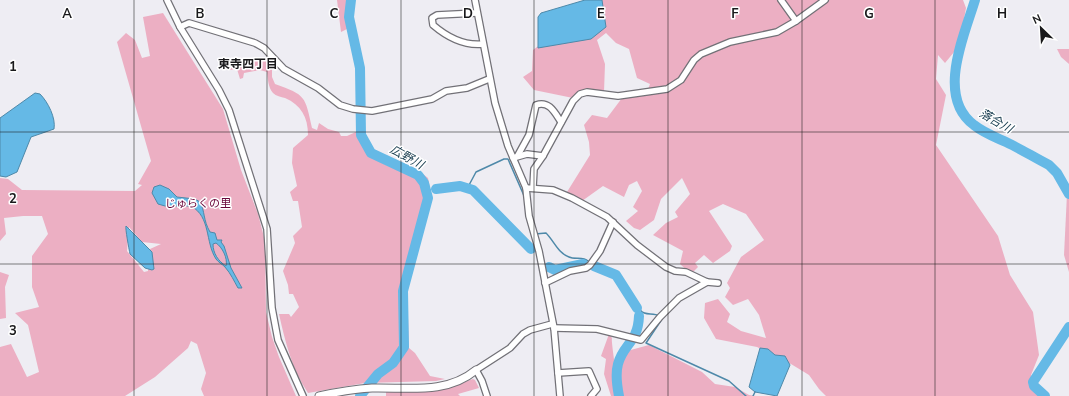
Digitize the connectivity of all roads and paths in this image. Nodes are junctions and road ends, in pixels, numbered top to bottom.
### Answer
1 (167, 0) edge
2 (474, 0) edge
3 (781, 0) edge
4 (825, 0) edge
5 (478, 13) junction
6 (796, 21) junction
7 (180, 27) junction
8 (483, 44) junction
9 (489, 79) junction
10 (561, 122) junction
11 (516, 156) junction
12 (543, 156) junction
13 (533, 187) junction
14 (526, 188) junction
15 (613, 222) junction
16 (707, 282) junction
17 (718, 283) dead end
18 (545, 284) junction
19 (553, 326) junction
20 (476, 370) junction
21 (558, 373) junction
22 (303, 396) edge
23 (320, 396) edge
24 (487, 396) edge
25 (560, 396) edge
26 (591, 396) edge

1 - 7 street
2 - 5 street
3 - 6 street
4 - 6 street
5 - 8 street
5 - 8 street
6 - 10 street
7 - 9 street
7 - 22 street
8 - 9 street
9 - 11 street
10 - 11 street
10 - 12 street
11 - 12 street
11 - 14 street
12 - 13 street
13 - 14 street
13 - 15 street
14 - 18 street
15 - 16 street
15 - 18 street
16 - 17 street
16 - 19 street
18 - 19 street
19 - 20 street
19 - 21 street
20 - 23 main road
20 - 24 street
21 - 25 street
21 - 26 street

